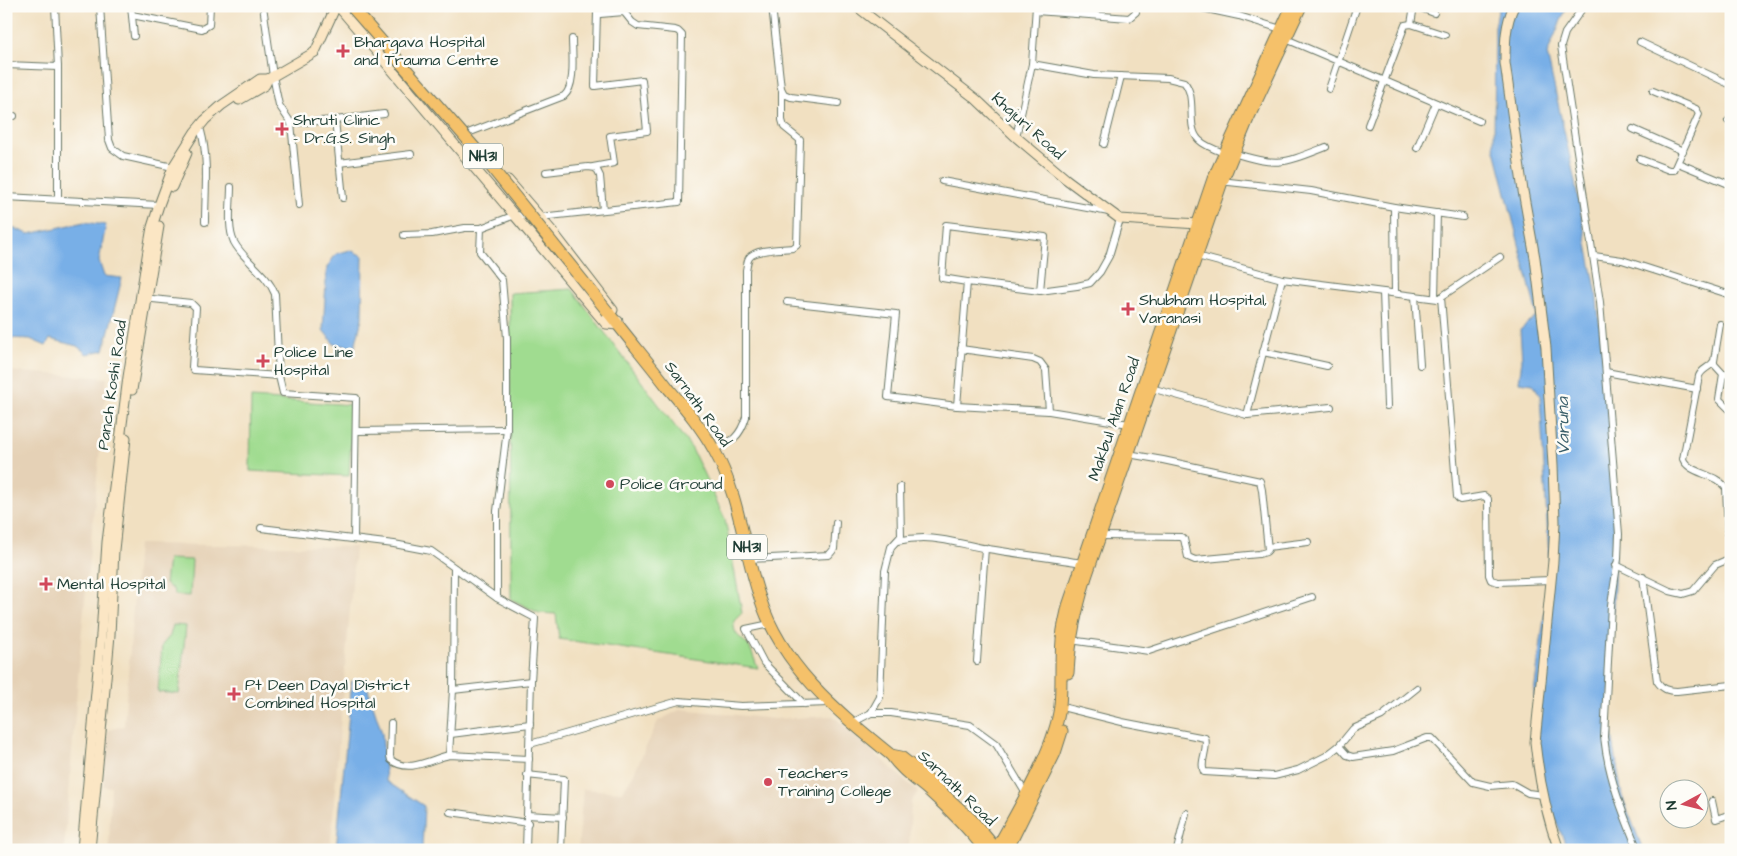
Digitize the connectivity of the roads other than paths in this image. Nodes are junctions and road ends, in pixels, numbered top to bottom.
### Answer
1 (55, 6) edge
2 (100, 6) edge
3 (131, 6) edge
4 (210, 6) edge
5 (263, 6) edge
6 (337, 6) edge
7 (351, 6) edge
8 (358, 6) edge
9 (772, 6) edge
10 (1095, 6) edge
11 (1136, 6) edge
12 (1193, 6) edge
13 (1233, 6) edge
14 (1292, 6) edge
15 (1301, 6) edge
16 (1358, 6) edge
17 (1415, 6) edge
18 (1514, 6) edge
19 (1584, 6) edge
20 (860, 7) edge
21 (597, 9) edge
22 (1036, 9) edge
23 (1434, 13) dead end
24 (1232, 14) junction
25 (132, 15) junction
26 (1094, 15) junction
27 (1411, 24) junction
28 (1284, 34) junction
29 (1444, 35) dead end
30 (134, 36) dead end
31 (572, 39) dead end
32 (1640, 42) dead end
33 (1338, 60) junction
34 (1032, 64) junction
35 (6, 65) edge
36 (58, 66) junction
37 (1121, 76) junction
38 (270, 78) junction
39 (1383, 80) junction
40 (1731, 85) edge
41 (1329, 88) dead end
42 (1653, 91) dead end
43 (782, 92) junction
44 (1436, 102) junction
45 (838, 103) dead end
46 (384, 114) dead end
47 (6, 116) edge
48 (14, 116) dead end
49 (335, 120) junction
50 (1479, 121) dead end
51 (292, 123) junction
52 (1368, 124) dead end
53 (1633, 129) dead end
54 (201, 131) junction
55 (468, 133) junction
56 (1016, 137) junction
57 (1104, 144) dead end
58 (1326, 147) dead end
59 (1417, 148) dead end
60 (1683, 151) junction
61 (1228, 153) junction
62 (411, 154) dead end
63 (1640, 159) dead end
64 (340, 163) junction
65 (1678, 163) junction
66 (173, 167) junction
67 (593, 167) junction
68 (546, 172) dead end
69 (1218, 180) junction
70 (942, 181) dead end
71 (1731, 185) edge
72 (231, 187) dead end
73 (6, 197) edge
74 (342, 198) dead end
75 (58, 199) junction
76 (159, 205) junction
77 (299, 205) dead end
78 (1394, 207) junction
79 (603, 210) junction
80 (1110, 212) junction
81 (1437, 213) junction
82 (515, 215) junction
83 (540, 217) junction
84 (1463, 217) dead end
85 (1120, 219) junction
86 (205, 222) dead end
87 (1198, 224) junction
88 (481, 228) junction
89 (404, 235) dead end
90 (1197, 256) junction
91 (1594, 256) junction
92 (1500, 257) dead end
93 (1282, 279) junction
94 (967, 282) junction
95 (1040, 290) junction
96 (1383, 292) junction
97 (1394, 293) junction
98 (1731, 295) edge
99 (1415, 296) junction
100 (144, 298) junction
101 (1438, 298) junction
102 (787, 302) dead end
103 (1720, 324) dead end
104 (618, 325) junction
105 (961, 349) junction
106 (1263, 352) junction
107 (1713, 363) junction
108 (1420, 365) dead end
109 (1327, 366) dead end
110 (1606, 372) junction
111 (1723, 374) junction
112 (1731, 375) edge
113 (279, 376) junction
114 (1151, 388) junction
115 (1697, 389) junction
116 (957, 406) junction
117 (1386, 406) dead end
118 (1331, 407) dead end
119 (1049, 411) junction
120 (1731, 411) edge
121 (1247, 415) junction
122 (1129, 424) junction
123 (506, 429) junction
124 (356, 431) junction
125 (714, 449) junction
126 (1128, 454) junction
127 (900, 487) dead end
128 (836, 523) dead end
129 (261, 528) dead end
130 (1101, 536) junction
131 (354, 539) junction
132 (897, 541) junction
133 (1308, 542) dead end
134 (1268, 547) junction
135 (985, 548) junction
136 (1730, 558) edge
137 (749, 559) junction
138 (1082, 563) junction
139 (1616, 565) junction
140 (454, 568) junction
141 (1643, 577) junction
142 (1551, 580) junction
143 (1312, 597) dead end
144 (497, 598) junction
145 (770, 624) junction
146 (1070, 640) junction
147 (977, 661) dead end
148 (531, 681) junction
149 (1731, 685) edge
150 (1416, 688) dead end
151 (453, 690) junction
152 (829, 703) junction
153 (804, 704) junction
154 (1066, 708) junction
155 (871, 713) junction
156 (391, 722) dead end
157 (852, 723) junction
158 (530, 724) junction
159 (451, 734) junction
160 (530, 744) junction
161 (1339, 746) junction
162 (449, 755) junction
163 (529, 759) junction
164 (527, 775) junction
165 (1026, 794) junction
166 (1543, 795) junction
167 (1712, 801) dead end
168 (450, 812) dead end
169 (1186, 813) dead end
170 (1731, 814) edge
171 (563, 817) junction
172 (528, 819) junction
173 (82, 850) edge
174 (90, 850) edge
175 (526, 850) edge
176 (561, 850) edge
177 (996, 850) edge
178 (1177, 850) edge
179 (1559, 850) edge
180 (1638, 850) edge

1 - 36 street
2 - 66 street
3 - 25 street
4 - 25 street
5 - 38 street
6 - 38 street, Panch Koshi Road
6 - 82 street
7 - 104 highway, NH31, bridge
8 - 55 street
9 - 43 street
10 - 26 street
11 - 26 street
12 - 24 street
13 - 24 street
14 - 28 highway, Makbul Alan Road
15 - 28 highway, Makbul Alan Road
16 - 33 street
17 - 23 street
17 - 27 street
18 - 142 street
19 - 91 street
20 - 56 street, Khajuri Road
21 - 67 street
21 - 79 street
22 - 26 street
22 - 34 street
24 - 28 street
25 - 30 street
27 - 29 street
27 - 39 street
28 - 33 street
28 - 61 highway, Makbul Alan Road
31 - 55 street
32 - 40 street
33 - 39 street
33 - 41 street
34 - 37 street
34 - 56 street
35 - 36 street
36 - 75 street
37 - 57 street
37 - 61 street
38 - 51 street
38 - 54 street
38 - 66 street, Panch Koshi Road
39 - 44 street
39 - 52 street
42 - 60 street
43 - 45 street
43 - 125 street
44 - 50 street
44 - 59 street
46 - 49 street
47 - 48 street
49 - 51 street
49 - 64 street
51 - 77 street
53 - 60 street
54 - 86 street
54 - 100 street
55 - 83 street
56 - 80 street, Khajuri Road
58 - 61 street
60 - 65 street
61 - 69 highway, Makbul Alan Road
62 - 64 street
63 - 65 street
64 - 74 street
65 - 71 street
66 - 76 street, Panch Koshi Road
67 - 68 street
67 - 79 street
69 - 78 street
69 - 87 highway, Makbul Alan Road
69 - 90 highway, Makbul Alan Road
70 - 80 street
72 - 113 street
73 - 75 street
75 - 76 street
76 - 100 street, Panch Koshi Road
78 - 81 street
78 - 97 street
79 - 83 street
80 - 85 street, Khajuri Road
81 - 84 street
81 - 101 street
82 - 83 street
82 - 88 street
82 - 104 street
83 - 104 street
85 - 87 street
85 - 95 street
87 - 122 highway, Makbul Alan Road
88 - 89 street
88 - 123 street
90 - 93 street
90 - 114 highway, Makbul Alan Road
91 - 98 street
91 - 110 street
92 - 101 street
93 - 96 street
93 - 106 street
94 - 95 street
94 - 95 street
94 - 105 street
96 - 97 street
96 - 117 street
97 - 99 street
99 - 101 street
99 - 108 street
100 - 113 street
100 - 173 street, Panch Koshi Road
100 - 174 street
101 - 142 street
102 - 116 street
103 - 107 street
104 - 125 highway, Sarnath Road / NH31
105 - 116 street
105 - 119 street
106 - 109 street
106 - 121 street
107 - 111 street
107 - 115 street
110 - 115 street
110 - 139 street
111 - 112 street
111 - 120 street
113 - 124 street
114 - 121 street
114 - 126 highway, Makbul Alan Road
115 - 136 street
116 - 119 street
118 - 121 street
119 - 122 street
122 - 138 highway, Makbul Alan Road
123 - 124 street
123 - 144 street
124 - 131 street
125 - 137 highway, Sarnath Road / NH31
126 - 130 highway, Makbul Alan Road
126 - 134 street
127 - 132 street
128 - 137 street
129 - 131 street
130 - 134 street
130 - 146 highway, Makbul Alan Road
131 - 140 street
132 - 135 street
132 - 155 street
133 - 134 street
135 - 138 street
135 - 147 street
136 - 141 street
137 - 145 highway, Sarnath Road / NH31
138 - 165 highway, Makbul Alan Road
139 - 141 street
139 - 180 street
140 - 144 street
140 - 151 street
141 - 149 street
142 - 166 street
143 - 146 street
144 - 148 street
145 - 152 highway, Sarnath Road / NH31
145 - 153 street
146 - 154 highway, Makbul Alan Road
148 - 151 street
148 - 158 street
150 - 161 street
151 - 159 street
152 - 153 street
152 - 157 highway, Sarnath Road / NH31
153 - 160 street
154 - 161 street
154 - 177 highway, Makbul Alan Road
155 - 157 street
155 - 165 street
156 - 162 street
157 - 177 highway, Sarnath Road / NH31
158 - 159 street
158 - 160 street
159 - 162 street
160 - 163 street
161 - 166 street
162 - 163 street
163 - 164 street
164 - 171 street
164 - 172 street
165 - 177 highway, Makbul Alan Road
166 - 179 street
167 - 170 street
168 - 172 street
169 - 178 street
171 - 172 street
171 - 176 street
172 - 175 street

